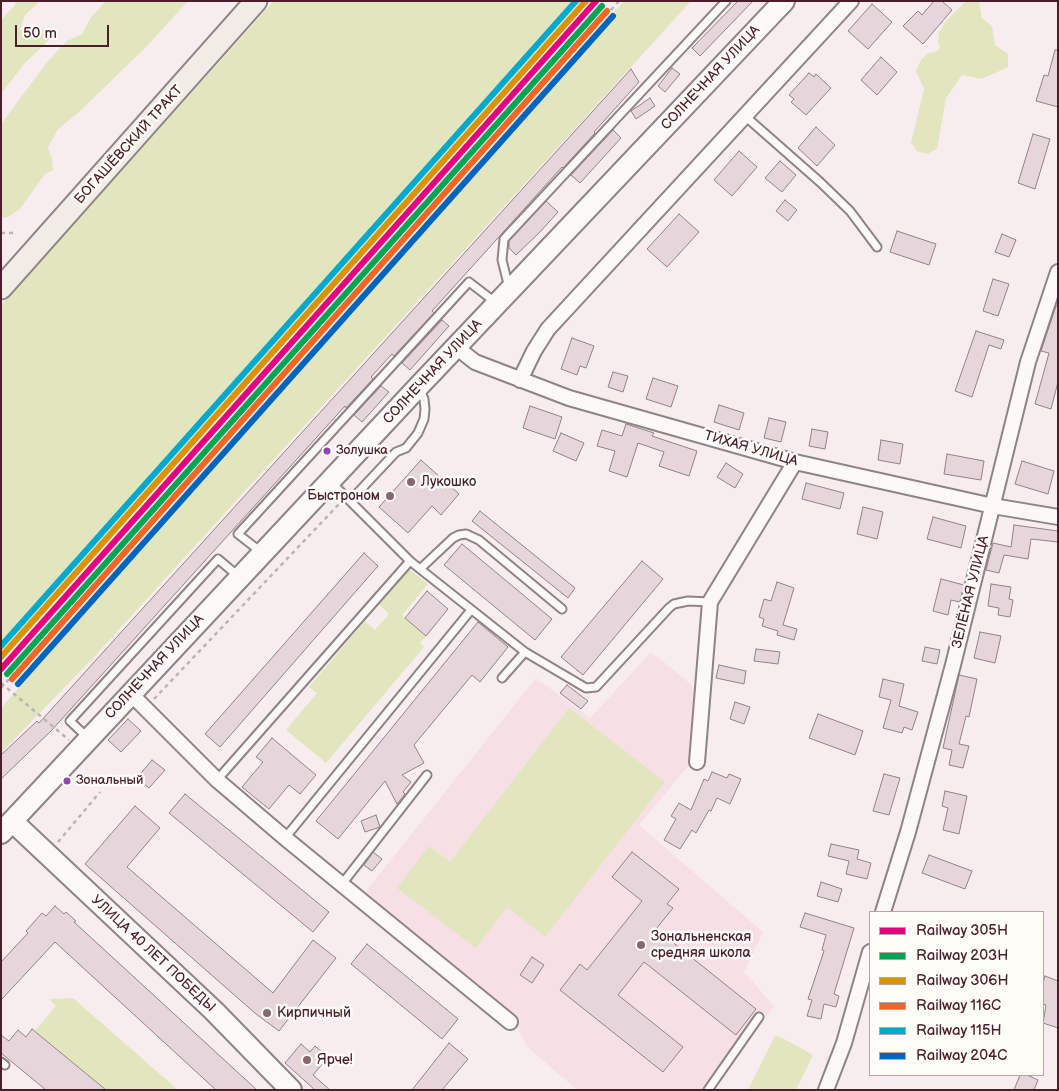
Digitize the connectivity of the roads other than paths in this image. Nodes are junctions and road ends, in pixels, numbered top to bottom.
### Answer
1 (256, 1) edge
2 (726, 1) edge
3 (784, 1) edge
4 (851, 1) edge
5 (745, 116) junction
6 (877, 247) dead end
7 (1058, 272) edge
8 (1, 288) edge
9 (503, 297) junction
10 (456, 346) junction
11 (520, 380) junction
12 (418, 388) junction
13 (795, 462) junction
14 (331, 482) junction
15 (348, 499) junction
16 (993, 506) junction
17 (1058, 517) edge
18 (263, 553) junction
19 (410, 561) junction
20 (420, 569) junction
21 (240, 577) junction
22 (710, 602) junction
23 (562, 609) dead end
24 (471, 610) junction
25 (525, 652) junction
26 (502, 678) dead end
27 (130, 694) junction
28 (84, 744) junction
29 (697, 762) dead end
30 (427, 776) dead end
31 (218, 780) junction
32 (7, 827) edge
33 (285, 838) junction
34 (342, 884) junction
35 (883, 911) edge
36 (869, 955) edge
37 (760, 1016) dead end
38 (510, 1022) dead end
39 (292, 1090) edge
40 (708, 1090) edge
41 (826, 1090) edge

1 - 8 main road, БОГАШЁВСКИЙ ТРАКТ
2 - 9 lane
3 - 9 street, СОЛНЕЧНАЯ УЛИЦА
4 - 5 street
5 - 6 lane
5 - 11 street
7 - 16 street, ЗЕЛЁНАЯ УЛИЦА
9 - 10 street, СОЛНЕЧНАЯ УЛИЦА
9 - 18 lane
10 - 11 street, ТИХАЯ УЛИЦА
10 - 12 street, СОЛНЕЧНАЯ УЛИЦА
11 - 13 street, ТИХАЯ УЛИЦА
12 - 14 street, СОЛНЕЧНАЯ УЛИЦА
12 - 15 lane
13 - 16 street, ТИХАЯ УЛИЦА
13 - 22 street
14 - 15 lane
14 - 18 street, СОЛНЕЧНАЯ УЛИЦА
15 - 19 lane
16 - 17 street, ТИХАЯ УЛИЦА
16 - 35 street, ЗЕЛЁНАЯ УЛИЦА
18 - 21 street, СОЛНЕЧНАЯ УЛИЦА
19 - 20 lane
19 - 31 lane
20 - 23 lane
20 - 24 lane
21 - 27 street, СОЛНЕЧНАЯ УЛИЦА
21 - 28 lane
22 - 25 lane
22 - 29 street
24 - 25 lane
24 - 33 lane
25 - 26 lane
27 - 28 street, СОЛНЕЧНАЯ УЛИЦА
27 - 31 street
28 - 32 street, СОЛНЕЧНАЯ УЛИЦА
30 - 34 lane
31 - 33 street
32 - 39 street, УЛИЦА 40 ЛЕТ ПОБЕДЫ
33 - 34 street
34 - 38 street
36 - 41 street
37 - 40 lane

